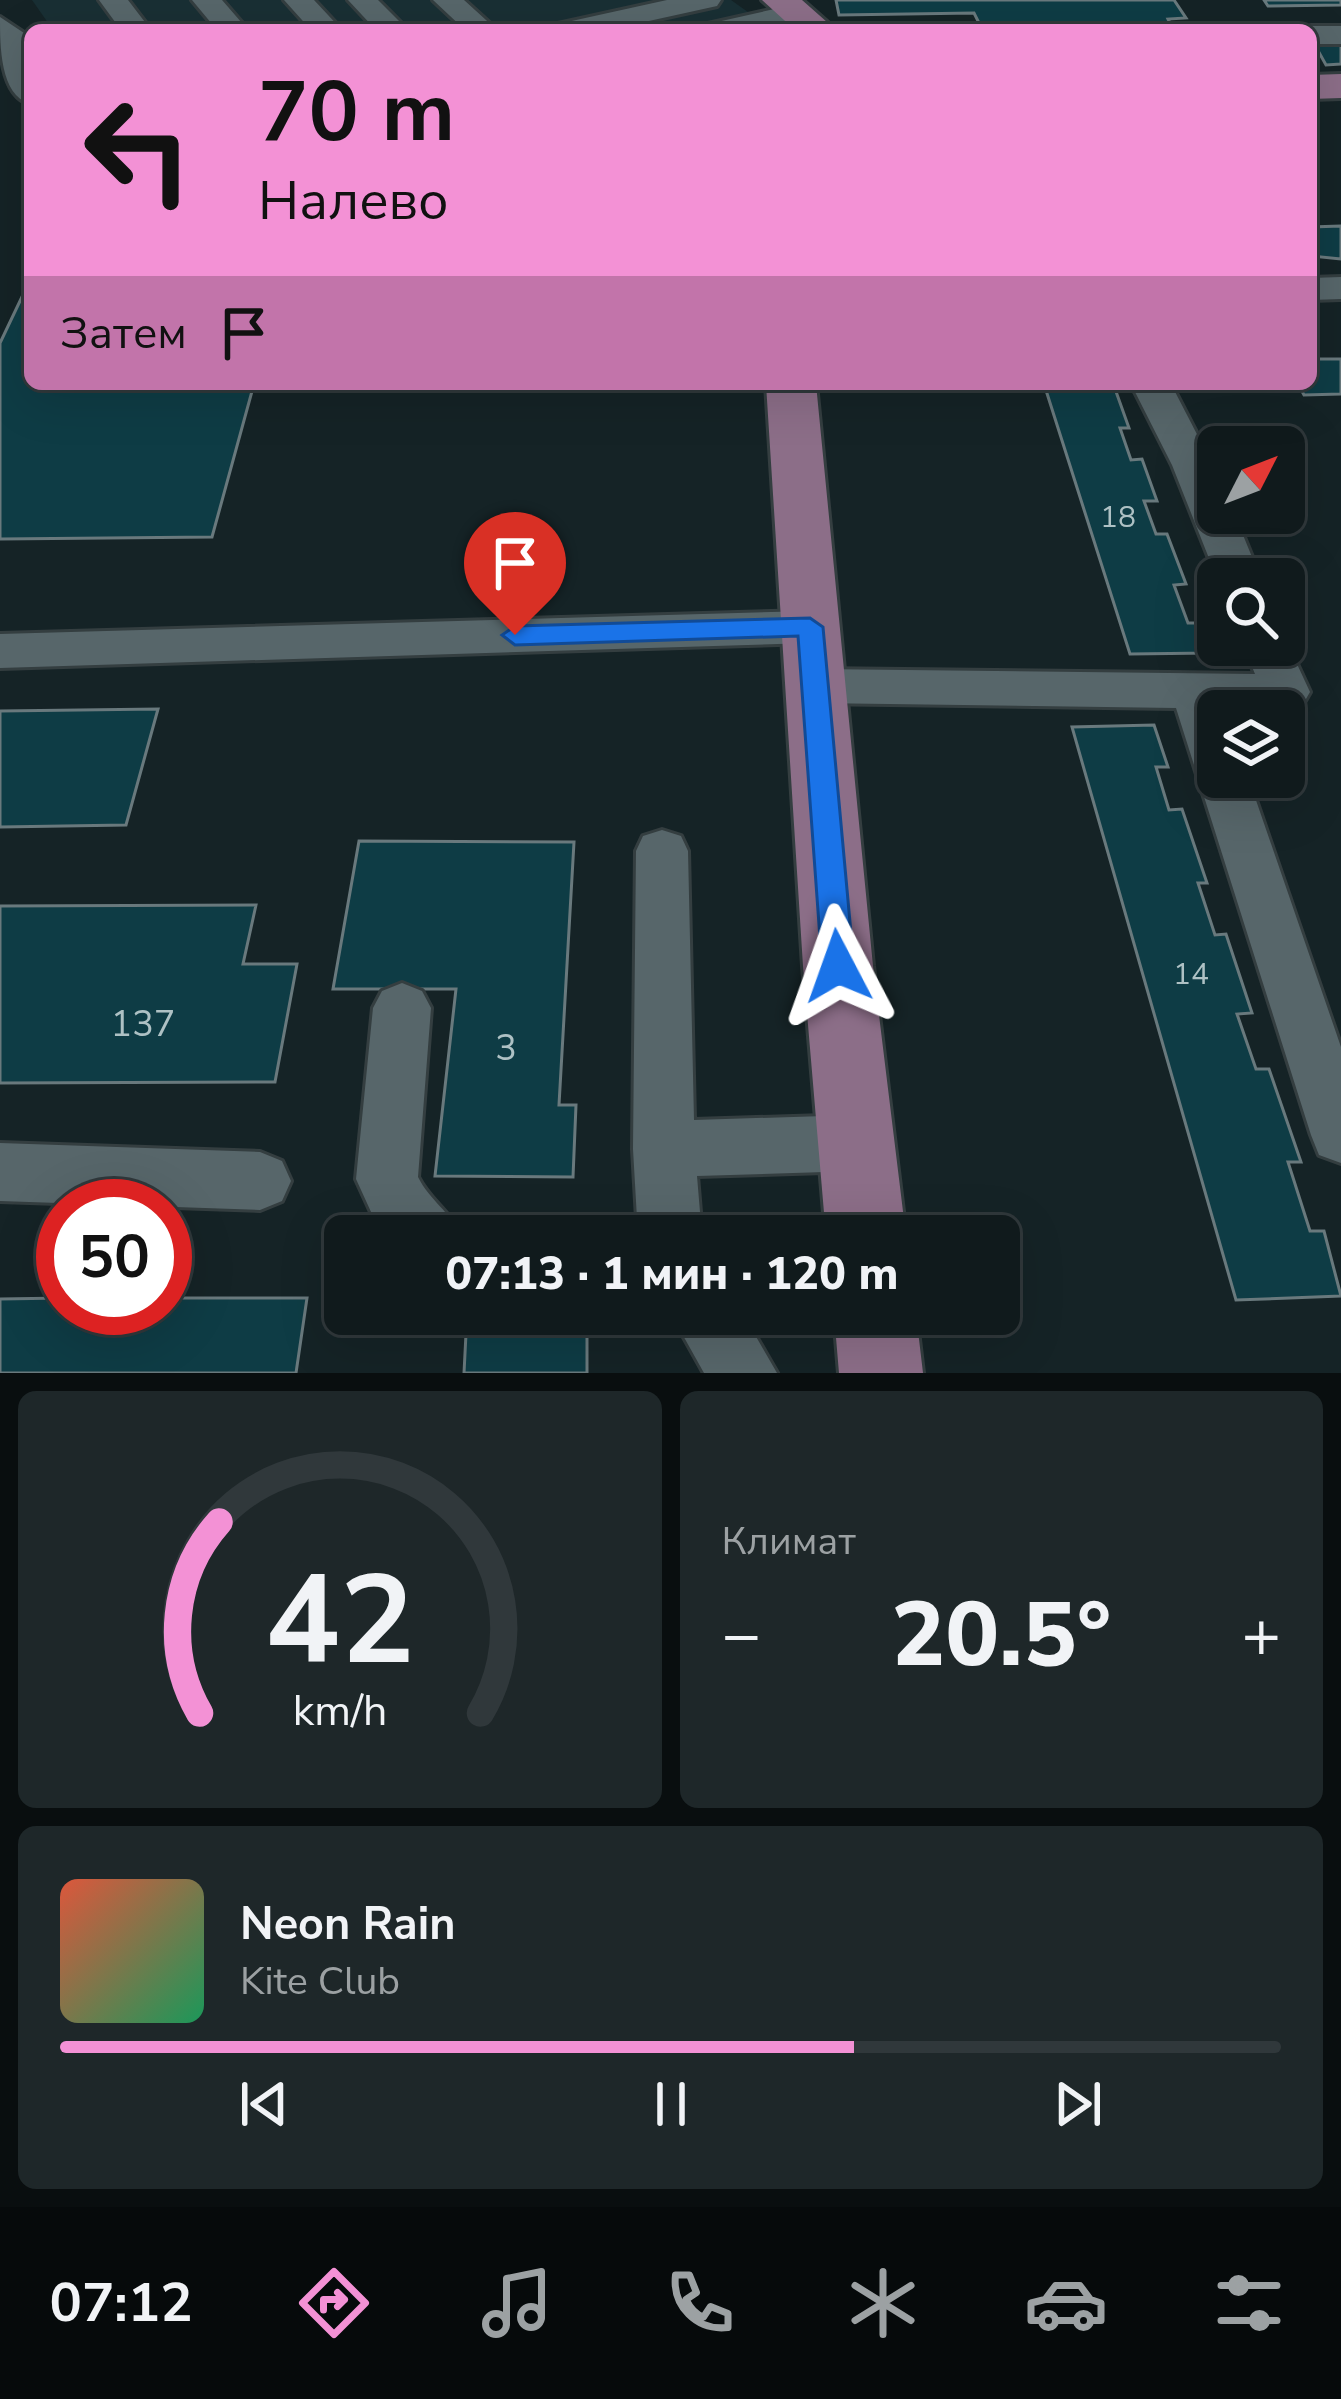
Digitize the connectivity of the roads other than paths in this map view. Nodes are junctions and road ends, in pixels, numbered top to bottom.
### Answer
1 (113, 0) edge
2 (206, 0) edge
3 (298, 0) edge
4 (362, 0) edge
5 (447, 0) edge
6 (545, 0) edge
7 (690, 2) edge
8 (623, 8) edge
9 (798, 14) edge
10 (131, 24) edge
11 (228, 24) edge
12 (321, 24) edge
13 (387, 24) edge
14 (475, 24) edge
15 (568, 24) edge
16 (585, 24) edge
17 (748, 24) edge
18 (0, 26) edge
19 (24, 87) edge
20 (791, 390) edge
21 (1154, 390) edge
22 (1231, 558) edge
23 (0, 651) edge
24 (813, 656) junction
25 (1275, 666) edge
26 (1196, 691) junction
27 (1197, 694) edge
28 (1230, 798) edge
29 (662, 851) dead end
30 (403, 1008) dead end
31 (1341, 1135) edge
32 (856, 1143) junction
33 (664, 1149) junction
34 (0, 1172) edge
35 (260, 1181) dead end
36 (405, 1215) edge
37 (669, 1215) edge
38 (864, 1215) edge
39 (718, 1335) edge
40 (876, 1335) edge
41 (742, 1373) edge
42 (881, 1373) edge

1 - 10 lane
2 - 11 lane
3 - 12 lane
4 - 13 lane
5 - 14 lane
6 - 15 lane
7 - 8 lane
8 - 16 lane
9 - 17 lane
18 - 19 lane
20 - 24 main road
21 - 22 lane
23 - 24 lane
24 - 26 lane
24 - 32 main road
25 - 26 lane
26 - 27 lane
28 - 31 lane
29 - 33 lane
30 - 36 lane
32 - 33 lane
32 - 38 main road
33 - 37 lane
34 - 35 lane
39 - 41 lane
40 - 42 main road

